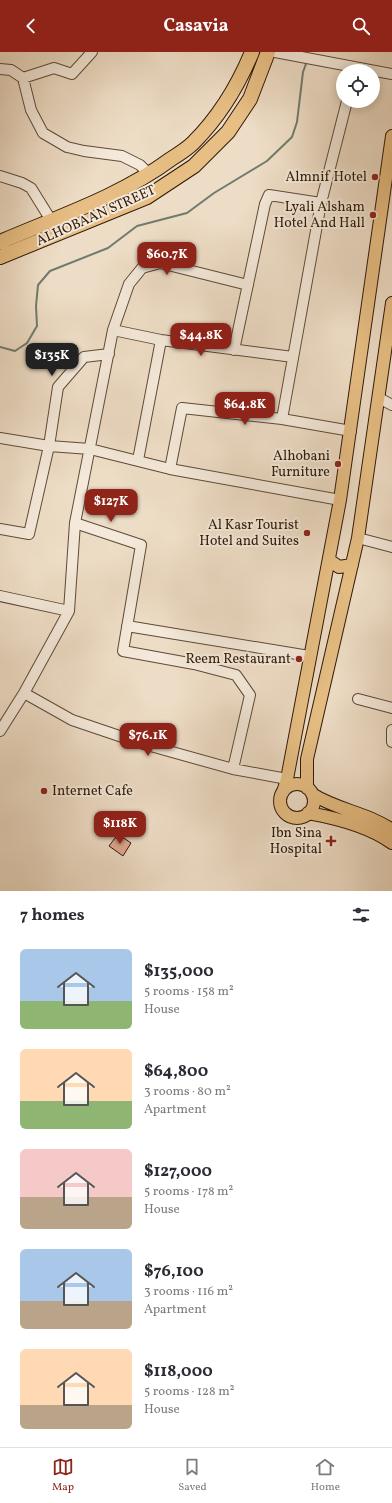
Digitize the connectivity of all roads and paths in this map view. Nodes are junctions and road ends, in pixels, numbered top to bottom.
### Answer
1 (92, 52) edge
2 (252, 52) edge
3 (268, 52) edge
4 (276, 52) edge
5 (336, 65) edge
6 (0, 70) edge
7 (380, 72) edge
8 (392, 74) edge
9 (23, 78) junction
10 (345, 108) edge
11 (392, 136) edge
12 (149, 174) junction
13 (0, 176) edge
14 (321, 203) junction
15 (51, 220) junction
16 (59, 232) junction
17 (0, 242) edge
18 (0, 257) edge
19 (248, 285) junction
20 (392, 303) edge
21 (113, 330) junction
22 (161, 340) junction
23 (234, 350) junction
24 (109, 354) junction
25 (293, 357) junction
26 (379, 398) junction
27 (392, 405) edge
28 (282, 419) junction
29 (351, 431) junction
30 (0, 438) edge
31 (49, 446) junction
32 (90, 449) junction
33 (138, 460) junction
34 (170, 469) junction
35 (340, 500) junction
36 (75, 523) junction
37 (0, 528) edge
38 (358, 538) junction
39 (392, 547) edge
40 (329, 560) junction
41 (352, 565) junction
42 (0, 596) edge
43 (69, 611) junction
44 (127, 626) junction
45 (309, 656) junction
46 (24, 693) junction
47 (358, 699) dead end
48 (392, 708) edge
49 (392, 730) edge
50 (0, 731) edge
51 (392, 742) edge
52 (233, 769) junction
53 (287, 779) junction
54 (310, 791) junction
55 (283, 792) junction
56 (308, 813) junction
57 (392, 830) edge
58 (392, 843) edge

1 - 9 street
2 - 12 highway, ALHOBAAN STREET
3 - 16 highway, ALHOBAAN STREET
4 - 5 street
6 - 9 street
7 - 8 street
9 - 12 street
10 - 14 street
11 - 29 main road
12 - 15 highway, ALHOBAAN STREET
13 - 15 street
14 - 19 street
14 - 25 street
15 - 16 street
15 - 17 highway, ALHOBAAN STREET
16 - 18 highway, ALHOBAAN STREET
19 - 21 street
19 - 23 street
20 - 26 main road
21 - 22 street
21 - 24 street
22 - 23 street
22 - 33 street
23 - 25 street
24 - 31 street
24 - 32 street
25 - 28 street
26 - 27 street
26 - 38 main road
28 - 29 street
28 - 34 street
29 - 35 main road
30 - 31 street
31 - 32 street
31 - 37 street
32 - 33 street
32 - 36 street
33 - 34 street
34 - 35 street
35 - 40 main road
36 - 43 street
36 - 44 street
38 - 39 street
38 - 41 main road
40 - 41 main road
40 - 45 main road
41 - 54 main road
42 - 43 street
43 - 46 street
44 - 45 street
44 - 52 street
45 - 53 main road
46 - 50 street
46 - 52 street
47 - 48 street
49 - 51 street
52 - 53 street
53 - 55 main road
54 - 55 main road
54 - 56 main road
54 - 57 main road
55 - 56 main road
56 - 58 main road

